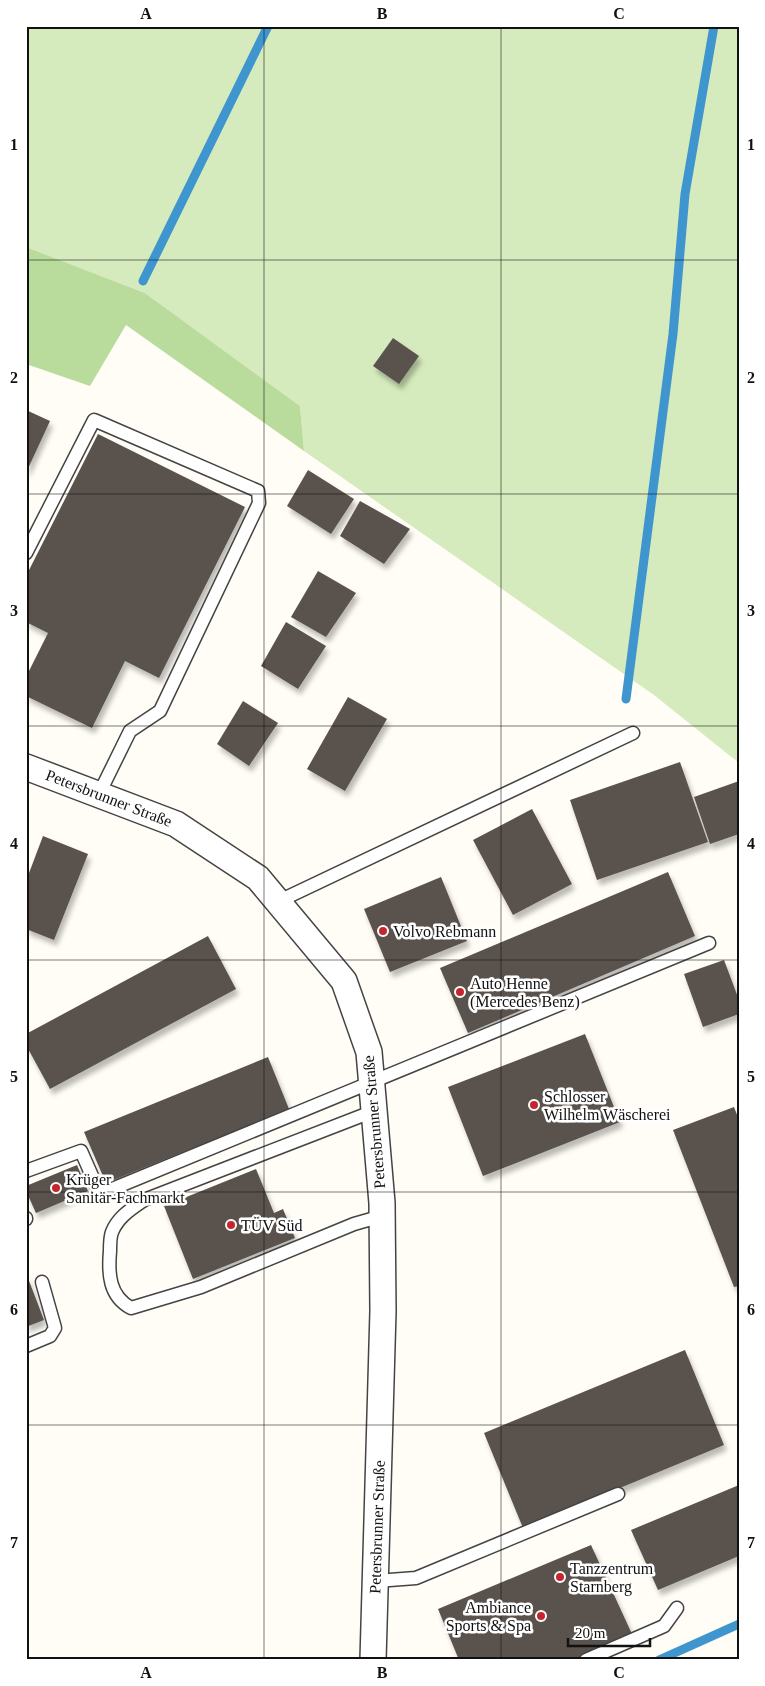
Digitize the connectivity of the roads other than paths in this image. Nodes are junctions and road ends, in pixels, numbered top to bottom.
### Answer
1 (26, 553) edge
2 (633, 733) dead end
3 (26, 767) edge
4 (99, 794) junction
5 (277, 902) junction
6 (709, 943) dead end
7 (371, 1082) junction
8 (374, 1111) junction
9 (26, 1171) edge
10 (382, 1216) junction
11 (42, 1282) dead end
12 (26, 1346) edge
13 (618, 1494) dead end
14 (376, 1581) junction
15 (677, 1608) dead end
16 (373, 1660) edge
17 (586, 1660) edge

1 - 4 lane
2 - 5 lane
3 - 4 street, Petersbrunner Straße
4 - 5 street, Petersbrunner Straße
5 - 7 street, Petersbrunner Straße
6 - 7 lane
7 - 8 street, Petersbrunner Straße
7 - 9 lane
8 - 10 street, Petersbrunner Straße
8 - 10 lane
10 - 14 street, Petersbrunner Straße
11 - 12 lane
13 - 14 lane
14 - 16 street, Petersbrunner Straße
15 - 17 lane

